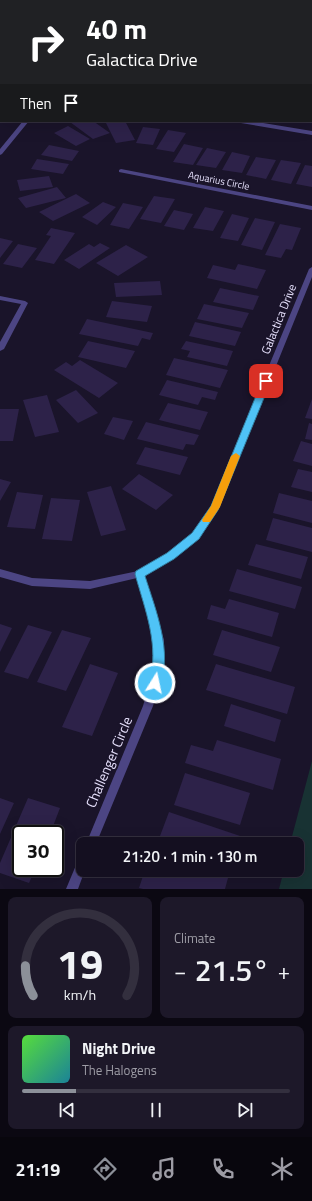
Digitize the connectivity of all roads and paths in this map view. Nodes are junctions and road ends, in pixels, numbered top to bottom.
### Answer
1 (25, 122) edge
2 (247, 122) edge
3 (312, 133) edge
4 (0, 153) edge
5 (121, 171) dead end
6 (312, 208) edge
7 (312, 269) edge
8 (0, 298) edge
9 (0, 349) edge
10 (0, 573) edge
11 (140, 574) junction
12 (93, 837) edge
13 (77, 877) edge
14 (72, 889) edge

1 - 4 street
2 - 3 street
5 - 6 street, Aquarius Circle
7 - 11 street, Galactica Drive
8 - 9 street
10 - 11 street, Galactica Drive
11 - 12 street, Challenger Circle
13 - 14 street

